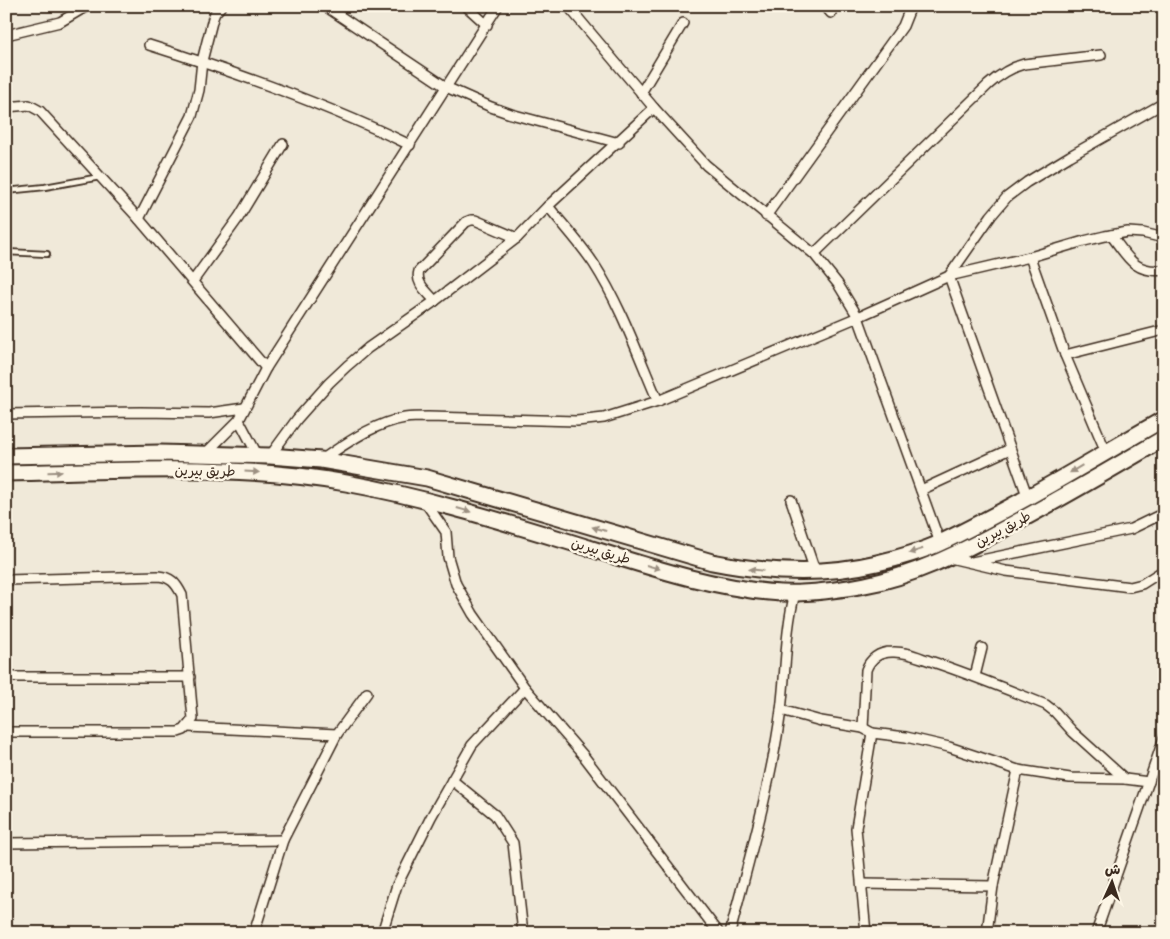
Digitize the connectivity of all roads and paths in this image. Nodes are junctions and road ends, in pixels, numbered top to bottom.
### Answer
1 (87, 6) edge
2 (221, 6) edge
3 (325, 6) edge
4 (466, 6) edge
5 (498, 6) edge
6 (568, 6) edge
7 (912, 6) edge
8 (683, 23) dead end
9 (487, 24) junction
10 (6, 35) edge
11 (149, 45) dead end
12 (1102, 55) dead end
13 (202, 62) junction
14 (446, 87) junction
15 (641, 93) junction
16 (1164, 103) edge
17 (6, 107) edge
18 (654, 108) junction
19 (619, 143) junction
20 (283, 144) dead end
21 (410, 145) junction
22 (100, 177) junction
23 (6, 191) edge
24 (548, 206) junction
25 (766, 216) junction
26 (138, 219) junction
27 (1111, 235) junction
28 (517, 238) junction
29 (1164, 238) edge
30 (6, 252) edge
31 (47, 254) dead end
32 (814, 254) junction
33 (1030, 257) junction
34 (1164, 270) edge
35 (949, 276) junction
36 (193, 281) junction
37 (435, 301) junction
38 (858, 317) junction
39 (1164, 330) edge
40 (1065, 355) junction
41 (266, 368) junction
42 (658, 401) junction
43 (244, 408) junction
44 (6, 414) edge
45 (1164, 419) edge
46 (239, 420) junction
47 (1164, 438) edge
48 (1010, 449) junction
49 (1106, 452) junction
50 (205, 454) junction
51 (6, 456) edge
52 (264, 456) junction
53 (321, 460) junction
54 (6, 473) edge
55 (921, 490) junction
56 (1028, 498) junction
57 (423, 499) junction
58 (791, 500) dead end
59 (1164, 513) edge
60 (940, 543) junction
61 (950, 558) junction
62 (969, 563) junction
63 (1164, 570) edge
64 (815, 572) junction
65 (6, 580) edge
66 (779, 593) junction
67 (796, 593) junction
68 (790, 614) junction
69 (982, 648) dead end
70 (975, 676) junction
71 (6, 677) edge
72 (190, 677) junction
73 (525, 688) junction
74 (367, 694) dead end
75 (781, 710) junction
76 (188, 727) junction
77 (863, 728) junction
78 (6, 732) edge
79 (872, 733) junction
80 (337, 734) junction
81 (1164, 738) edge
82 (1018, 770) junction
83 (1125, 779) junction
84 (452, 780) junction
85 (1149, 782) junction
86 (283, 840) junction
87 (6, 843) edge
88 (862, 884) junction
89 (993, 886) junction
90 (254, 933) edge
91 (382, 933) edge
92 (523, 933) edge
93 (719, 933) edge
94 (730, 933) edge
95 (866, 933) edge
96 (987, 933) edge
97 (1096, 933) edge

1 - 10 street
2 - 13 street
3 - 14 street
4 - 9 street
5 - 9 street
6 - 15 street
7 - 25 street
8 - 15 street
9 - 14 street
11 - 13 street
12 - 32 street
13 - 21 street
13 - 26 street
14 - 19 street
14 - 21 street
15 - 18 street
16 - 35 street
17 - 22 street
18 - 19 street
18 - 25 street
19 - 24 street
20 - 36 street
21 - 41 street
22 - 23 lane
22 - 26 street
24 - 28 street
24 - 42 street
25 - 32 street
26 - 36 street
27 - 29 street
27 - 33 street
27 - 34 street
28 - 37 street
28 - 37 street
30 - 31 lane
32 - 38 street
33 - 35 street
33 - 40 street
35 - 38 street
35 - 48 street
36 - 41 street
37 - 52 street
38 - 42 street
38 - 55 street
39 - 40 street
40 - 49 street
41 - 43 street
42 - 53 street
43 - 44 street
43 - 46 street
45 - 49 main road, طريق بيرين
46 - 50 street
46 - 52 street
47 - 61 main road, طريق بيرين
48 - 55 street
48 - 56 street
49 -> 56 main road, طريق بيرين
50 - 51 main road, طريق بيرين
50 - 52 main road, طريق بيرين
52 - 53 main road, طريق بيرين
64 -> 53 main road, طريق بيرين
54 -> 57 main road, طريق بيرين
55 - 60 street
56 - 60 main road, طريق بيرين
57 -> 66 main road, طريق بيرين
57 - 73 street
58 - 64 street
59 - 62 street
60 -> 64 main road, طريق بيرين
61 - 62 street
61 - 67 main road, طريق بيرين
62 - 63 street
65 - 72 street
66 - 67 main road, طريق بيرين
66 - 68 street
67 - 68 street
68 - 75 street
69 - 70 street
70 - 77 street
70 - 83 street
71 - 72 street
72 - 76 street
73 - 84 street
73 - 93 street
74 - 80 street
75 - 77 street
75 - 94 street
76 - 78 street
76 - 80 street
77 - 79 street
79 - 82 street
79 - 88 street
80 - 86 street
81 - 85 street
82 - 83 street
82 - 89 street
83 - 85 street
84 - 91 street
84 - 92 street
85 - 97 street
86 - 87 street
86 - 90 street
88 - 89 street
88 - 95 street
89 - 96 street

